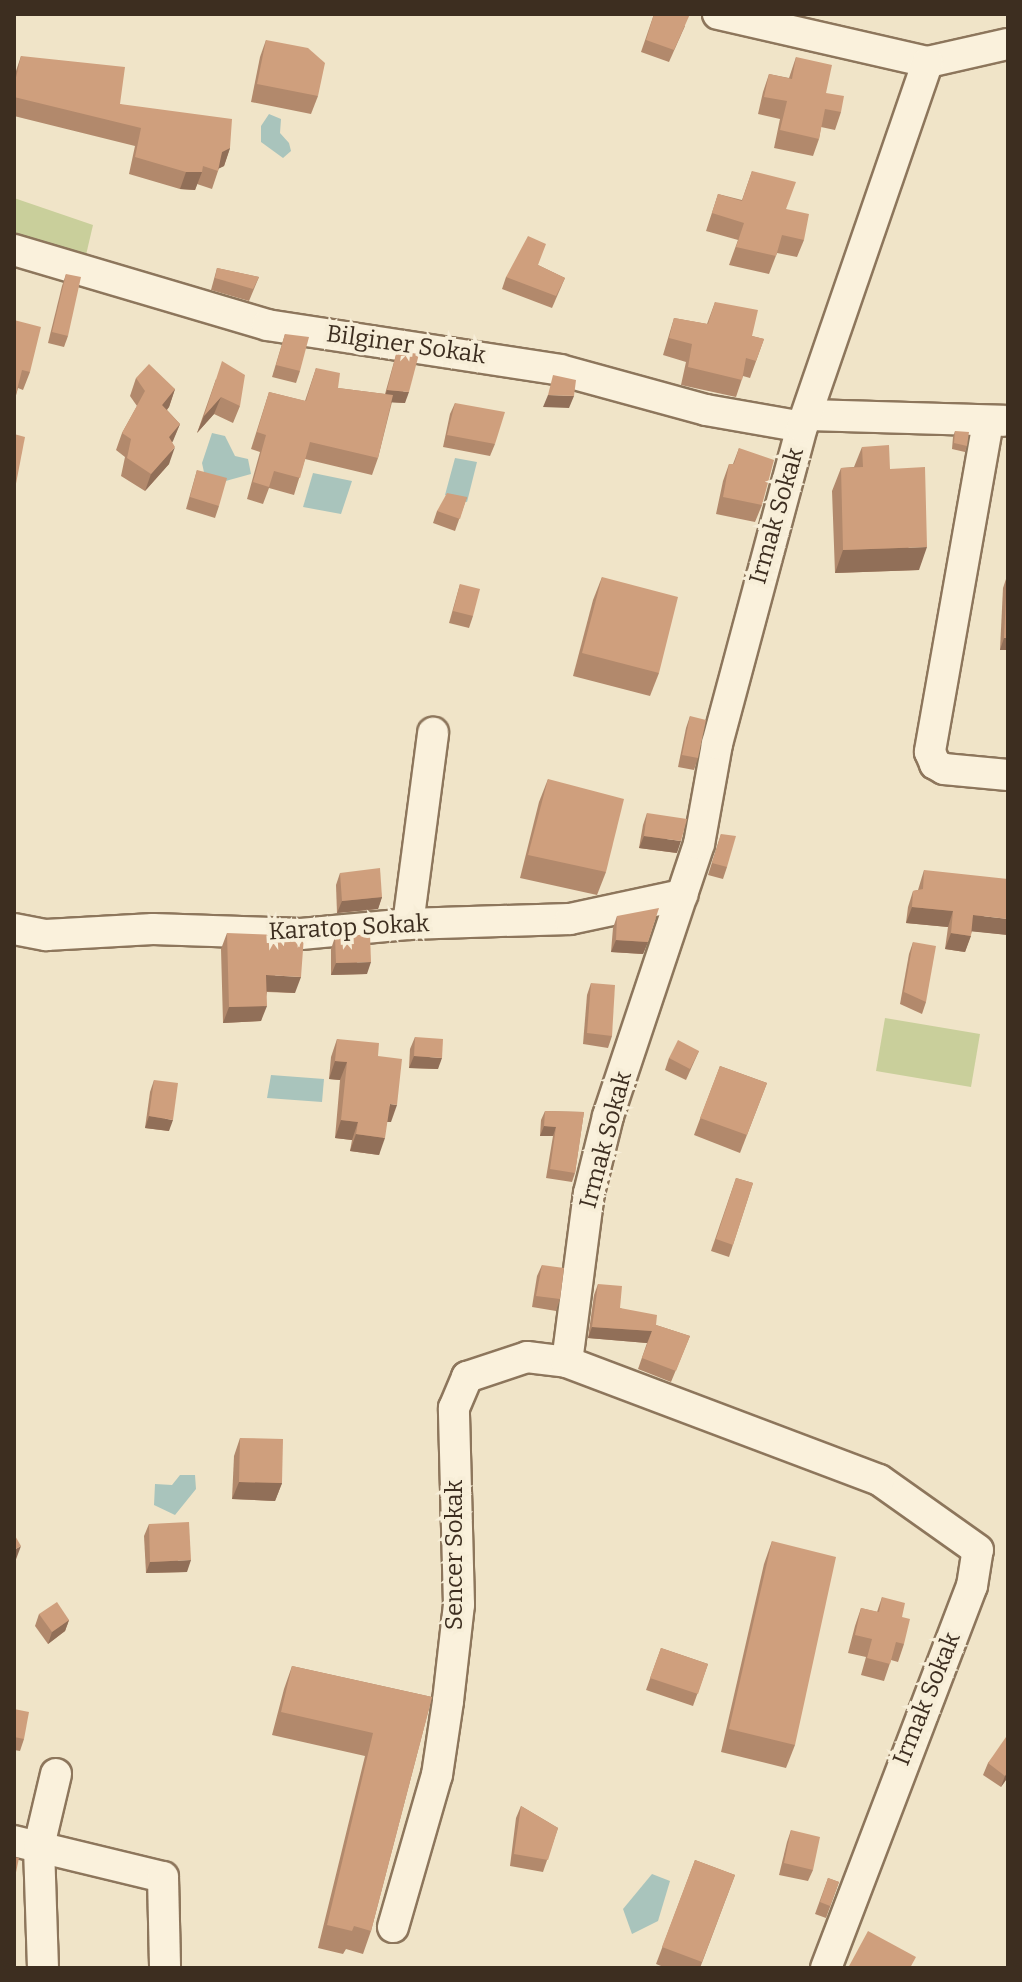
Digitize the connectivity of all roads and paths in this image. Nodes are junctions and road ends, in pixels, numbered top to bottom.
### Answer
1 (718, 14) edge
2 (1008, 44) edge
3 (928, 62) junction
4 (14, 250) edge
5 (804, 421) junction
6 (998, 421) edge
7 (433, 733) dead end
8 (1008, 775) edge
9 (682, 895) junction
10 (408, 924) junction
11 (14, 929) edge
12 (567, 1362) junction
13 (56, 1774) dead end
14 (26, 1844) edge
15 (393, 1927) dead end
16 (43, 1968) edge
17 (165, 1968) edge
18 (826, 1968) edge

1 - 3 street
2 - 3 street
3 - 5 street, Irmak Sokak
4 - 5 street, Bilginer Sokak
5 - 6 street, Bilginer Sokak
5 - 9 street, Irmak Sokak
6 - 8 street
7 - 10 street
9 - 10 street, Karatop Sokak
9 - 12 street, Irmak Sokak
10 - 11 street, Karatop Sokak
12 - 15 street, Sencer Sokak
12 - 18 street, Irmak Sokak
13 - 14 street
14 - 16 street
14 - 17 street

